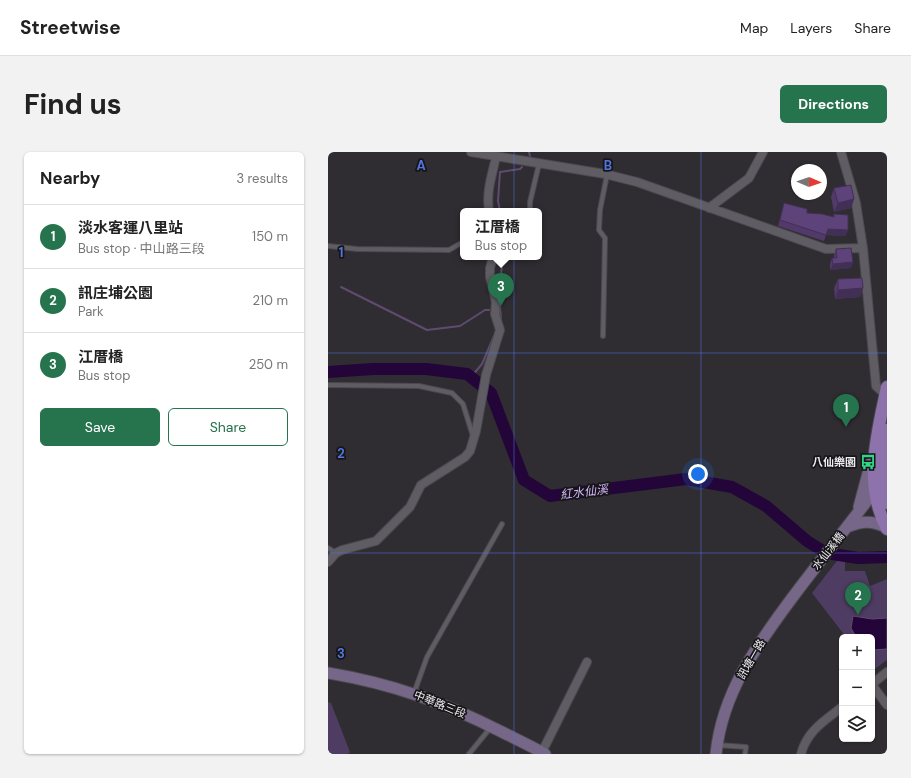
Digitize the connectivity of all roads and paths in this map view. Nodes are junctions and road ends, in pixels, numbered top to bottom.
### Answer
1 (471, 152) edge
2 (763, 152) edge
3 (841, 152) edge
4 (496, 157) junction
5 (539, 164) junction
6 (607, 175) junction
7 (489, 208) edge
8 (530, 208) edge
9 (709, 208) junction
10 (460, 244) edge
11 (328, 246) edge
12 (863, 248) junction
13 (492, 260) edge
14 (603, 336) dead end
15 (328, 385) edge
16 (886, 393) edge
17 (887, 430) edge
18 (475, 435) junction
19 (874, 454) junction
20 (879, 490) junction
21 (887, 503) edge
22 (857, 514) junction
23 (502, 524) dead end
24 (846, 528) junction
25 (887, 528) edge
26 (328, 548) edge
27 (336, 553) junction
28 (328, 562) edge
29 (809, 575) joint
30 (587, 662) dead end
31 (887, 672) edge
32 (328, 673) edge
33 (875, 682) edge
34 (875, 688) edge
35 (414, 693) junction
36 (887, 705) edge
37 (839, 709) edge
38 (492, 727) junction
39 (717, 750) edge
40 (544, 753) edge
41 (469, 754) edge
42 (745, 754) edge
43 (801, 754) edge

1 - 4 street
2 - 9 street
3 - 12 street
4 - 5 street
4 - 7 street
5 - 6 street
5 - 8 lane
6 - 9 street
6 - 14 lane
9 - 12 street
10 - 11 lane
12 - 16 street
13 - 18 street
15 - 18 lane
16 - 19 main road
17 - 20 main road
18 - 27 street
19 - 20 main road
19 - 22 street
20 - 21 main road
20 - 22 street
20 - 25 main road
22 - 24 street
23 - 35 lane
24 - 25 street
24 - 29 street, 水仙溪橋
26 - 27 lane
27 - 28 street
29 - 39 street, 訊塘一路
30 - 40 street
31 - 33 street
32 - 35 street, 中華路三段
34 - 36 street
35 - 38 street, 中華路三段
37 - 43 street
38 - 40 street, 中華路三段
38 - 41 lane
39 - 42 lane

